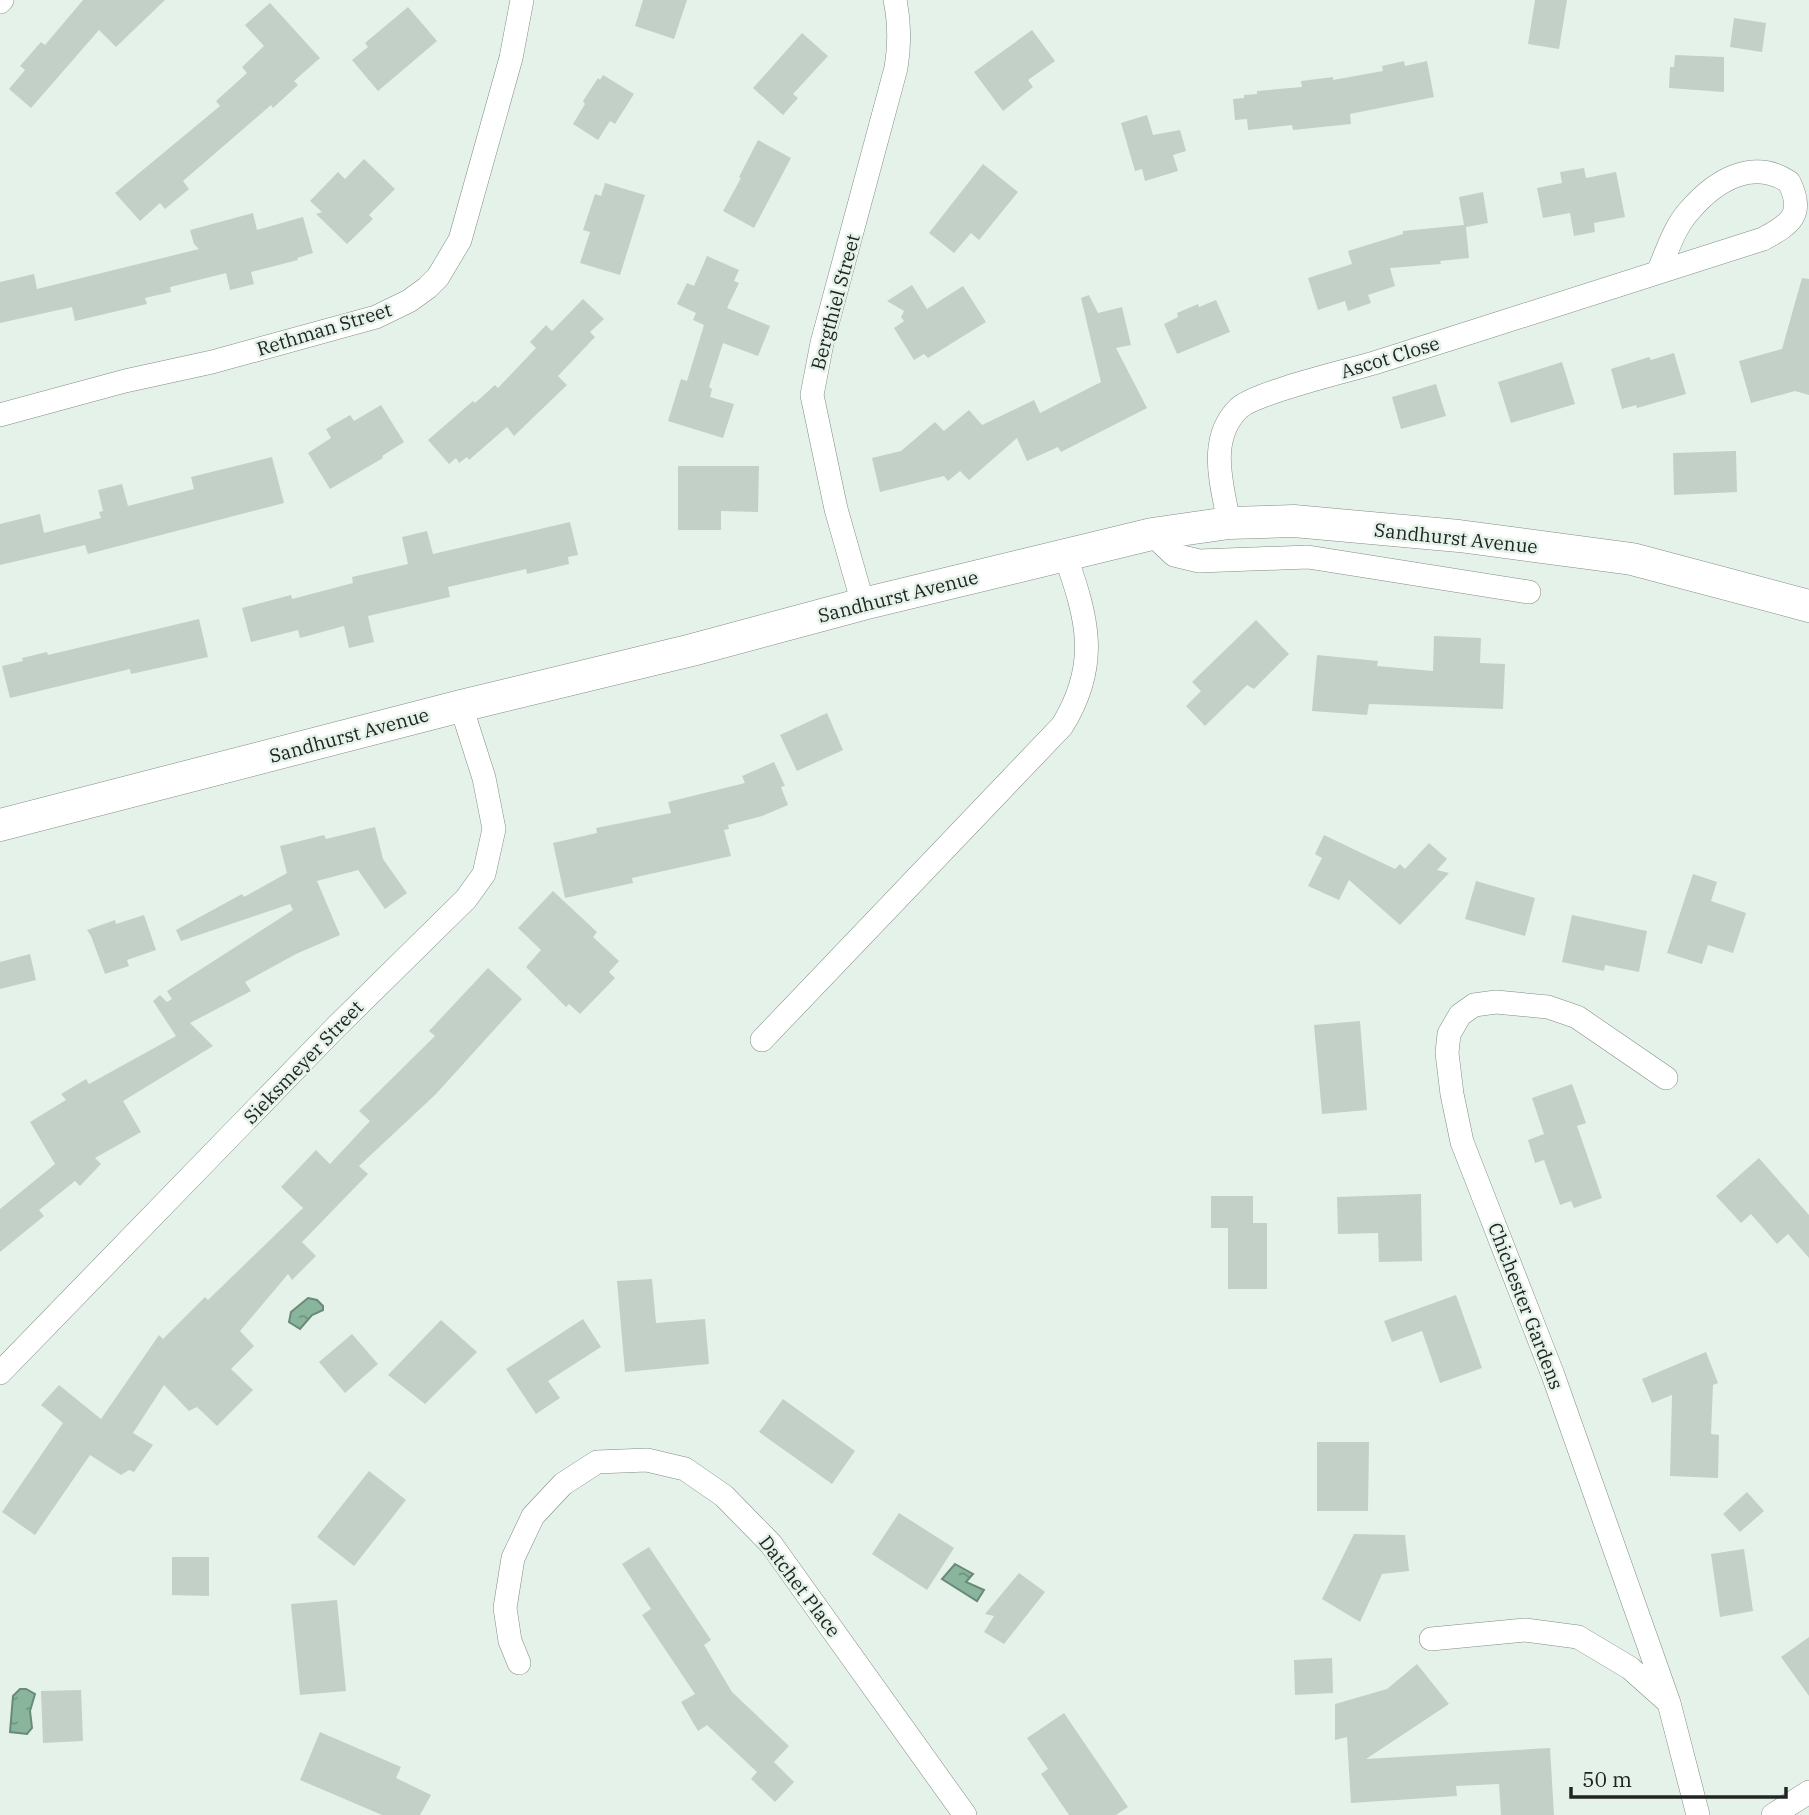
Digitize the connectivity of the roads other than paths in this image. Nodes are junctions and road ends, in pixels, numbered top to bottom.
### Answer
1 (522, 0) edge
2 (895, 0) edge
3 (1658, 272) junction
4 (0, 415) edge
5 (1228, 523) junction
6 (1152, 534) junction
7 (1065, 555) junction
8 (1529, 592) dead end
9 (863, 604) junction
10 (1809, 606) edge
11 (461, 706) junction
12 (0, 825) edge
13 (762, 1040) dead end
14 (1666, 1078) dead end
15 (0, 1374) edge
16 (1431, 1639) dead end
17 (519, 1663) dead end
18 (1669, 1703) junction
19 (1809, 1792) edge
20 (965, 1815) edge
21 (1698, 1815) edge
22 (1773, 1815) edge

1 - 4 street, Rethman Street
2 - 9 street, Bergthiel Street
3 - 3 street, Ascot Close
3 - 5 street, Ascot Close
5 - 6 street, Sandhurst Avenue
5 - 10 street, Sandhurst Avenue
6 - 7 street, Sandhurst Avenue
6 - 8 street
7 - 9 street, Sandhurst Avenue
7 - 13 street
9 - 11 street, Sandhurst Avenue
11 - 12 street, Sandhurst Avenue
11 - 15 street, Sieksmeyer Street
14 - 18 street, Chichester Gardens
16 - 18 street
17 - 20 street, Datchet Place
18 - 21 street, Chichester Gardens
19 - 22 street

